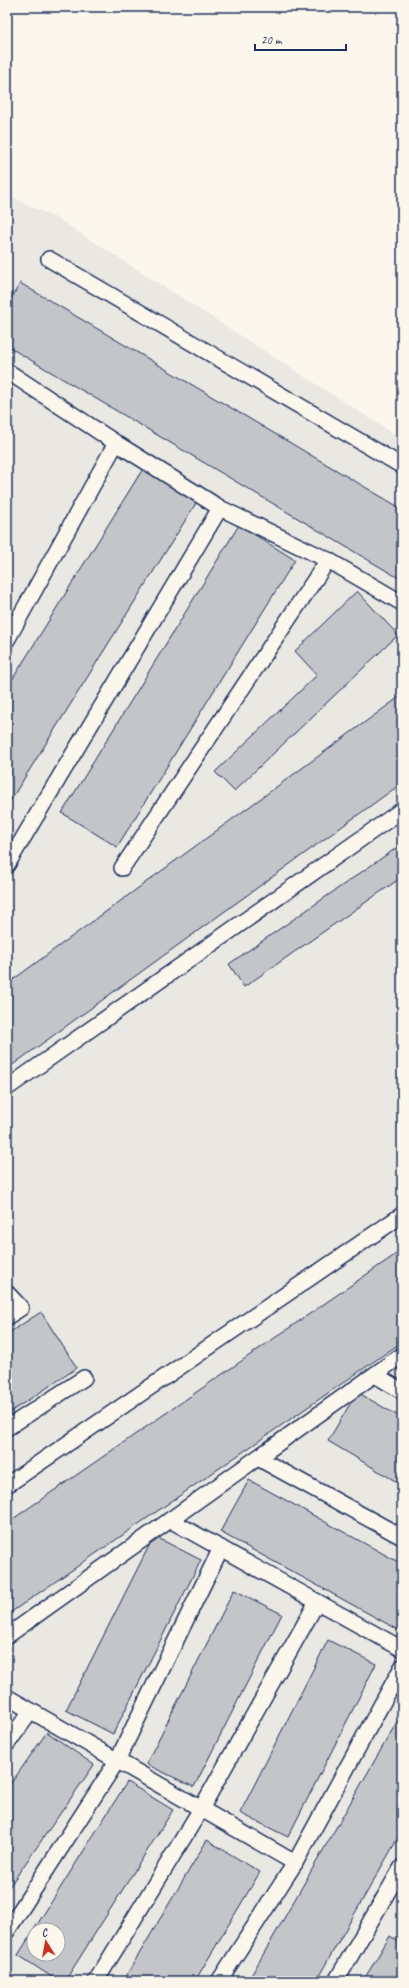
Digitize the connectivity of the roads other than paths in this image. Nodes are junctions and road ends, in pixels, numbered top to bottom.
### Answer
1 (49, 259) dead end
2 (7, 370) edge
3 (116, 443) junction
4 (402, 466) edge
5 (220, 508) junction
6 (328, 560) junction
7 (402, 603) edge
8 (7, 640) edge
9 (402, 810) edge
10 (7, 865) edge
11 (122, 868) dead end
12 (7, 1088) edge
13 (402, 1216) edge
14 (7, 1293) edge
15 (7, 1317) edge
16 (402, 1356) edge
17 (375, 1375) junction
18 (84, 1378) dead end
19 (402, 1391) edge
20 (7, 1428) edge
21 (258, 1458) junction
22 (7, 1485) edge
23 (170, 1520) junction
24 (402, 1537) edge
25 (221, 1548) junction
26 (317, 1602) junction
27 (7, 1636) edge
28 (402, 1649) edge
29 (402, 1667) edge
30 (7, 1697) edge
31 (31, 1711) junction
32 (7, 1744) edge
33 (117, 1761) junction
34 (201, 1809) junction
35 (296, 1863) junction
36 (402, 1867) edge
37 (7, 1931) edge
38 (96, 1981) edge
39 (220, 1981) edge
40 (336, 1981) edge

1 - 4 lane
2 - 3 lane
3 - 5 lane
3 - 8 lane
5 - 6 lane
5 - 10 lane
6 - 7 lane
6 - 11 lane
9 - 12 lane
13 - 22 lane
14 - 15 lane
16 - 17 lane
17 - 19 lane
17 - 21 lane
18 - 20 lane
21 - 23 lane
21 - 24 lane
23 - 25 lane
23 - 27 lane
25 - 26 lane
25 - 33 lane
26 - 28 lane
26 - 34 lane
29 - 35 lane
30 - 31 lane
31 - 32 lane
31 - 33 lane
33 - 34 lane
33 - 37 lane
34 - 35 lane
34 - 38 lane
35 - 39 lane
36 - 40 lane

